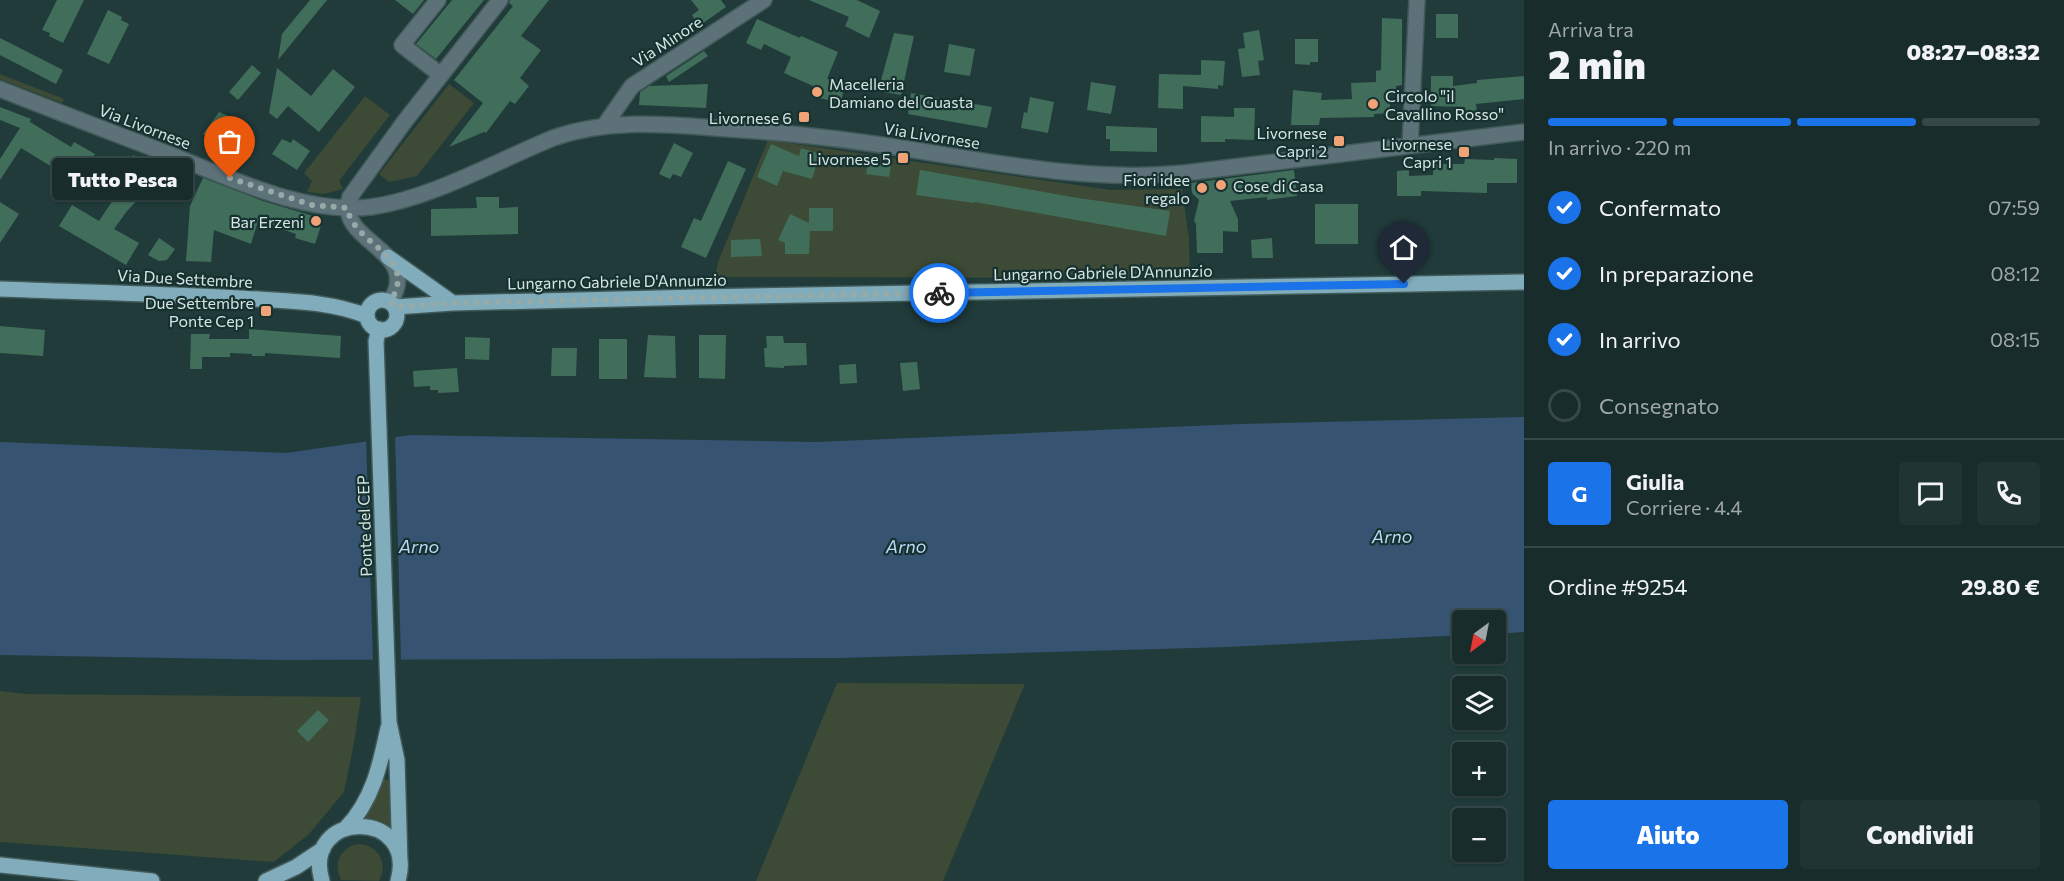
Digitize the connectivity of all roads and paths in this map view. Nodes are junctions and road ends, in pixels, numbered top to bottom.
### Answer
1 (438, 0) edge
2 (500, 0) edge
3 (764, 0) edge
4 (1417, 0) edge
5 (441, 75) junction
6 (0, 90) edge
7 (604, 126) junction
8 (1524, 132) edge
9 (1410, 146) junction
10 (347, 208) junction
11 (388, 257) junction
12 (1524, 282) edge
13 (0, 288) edge
14 (453, 303) junction
15 (393, 305) junction
16 (367, 316) junction
17 (379, 329) junction
18 (389, 722) junction
19 (346, 828) junction
20 (323, 849) junction
21 (0, 865) edge
22 (401, 874) edge
23 (152, 881) edge
24 (266, 881) edge
25 (322, 881) edge

1 - 5 street
2 - 5 street
3 - 7 street, Via Minore
4 - 9 street
5 - 10 street
6 - 10 street, Via Livornese
7 - 9 street, Via Livornese
7 - 10 street, Via Livornese
8 - 9 street, Via Livornese
10 - 11 street
11 - 14 main road
11 - 15 street
12 - 14 main road, Lungarno Gabriele D'Annunzio
13 - 16 main road, Via Due Settembre
14 - 15 main road, Lungarno Gabriele D'Annunzio
15 - 16 main road
15 - 17 main road
16 - 17 main road
17 - 18 main road, Ponte del CEP
18 - 19 main road, Ponte del CEP
18 - 22 main road, Ponte del CEP
19 - 20 main road, Ponte del CEP
19 - 22 main road
20 - 24 main road, Ponte del CEP
20 - 25 main road
21 - 23 main road

